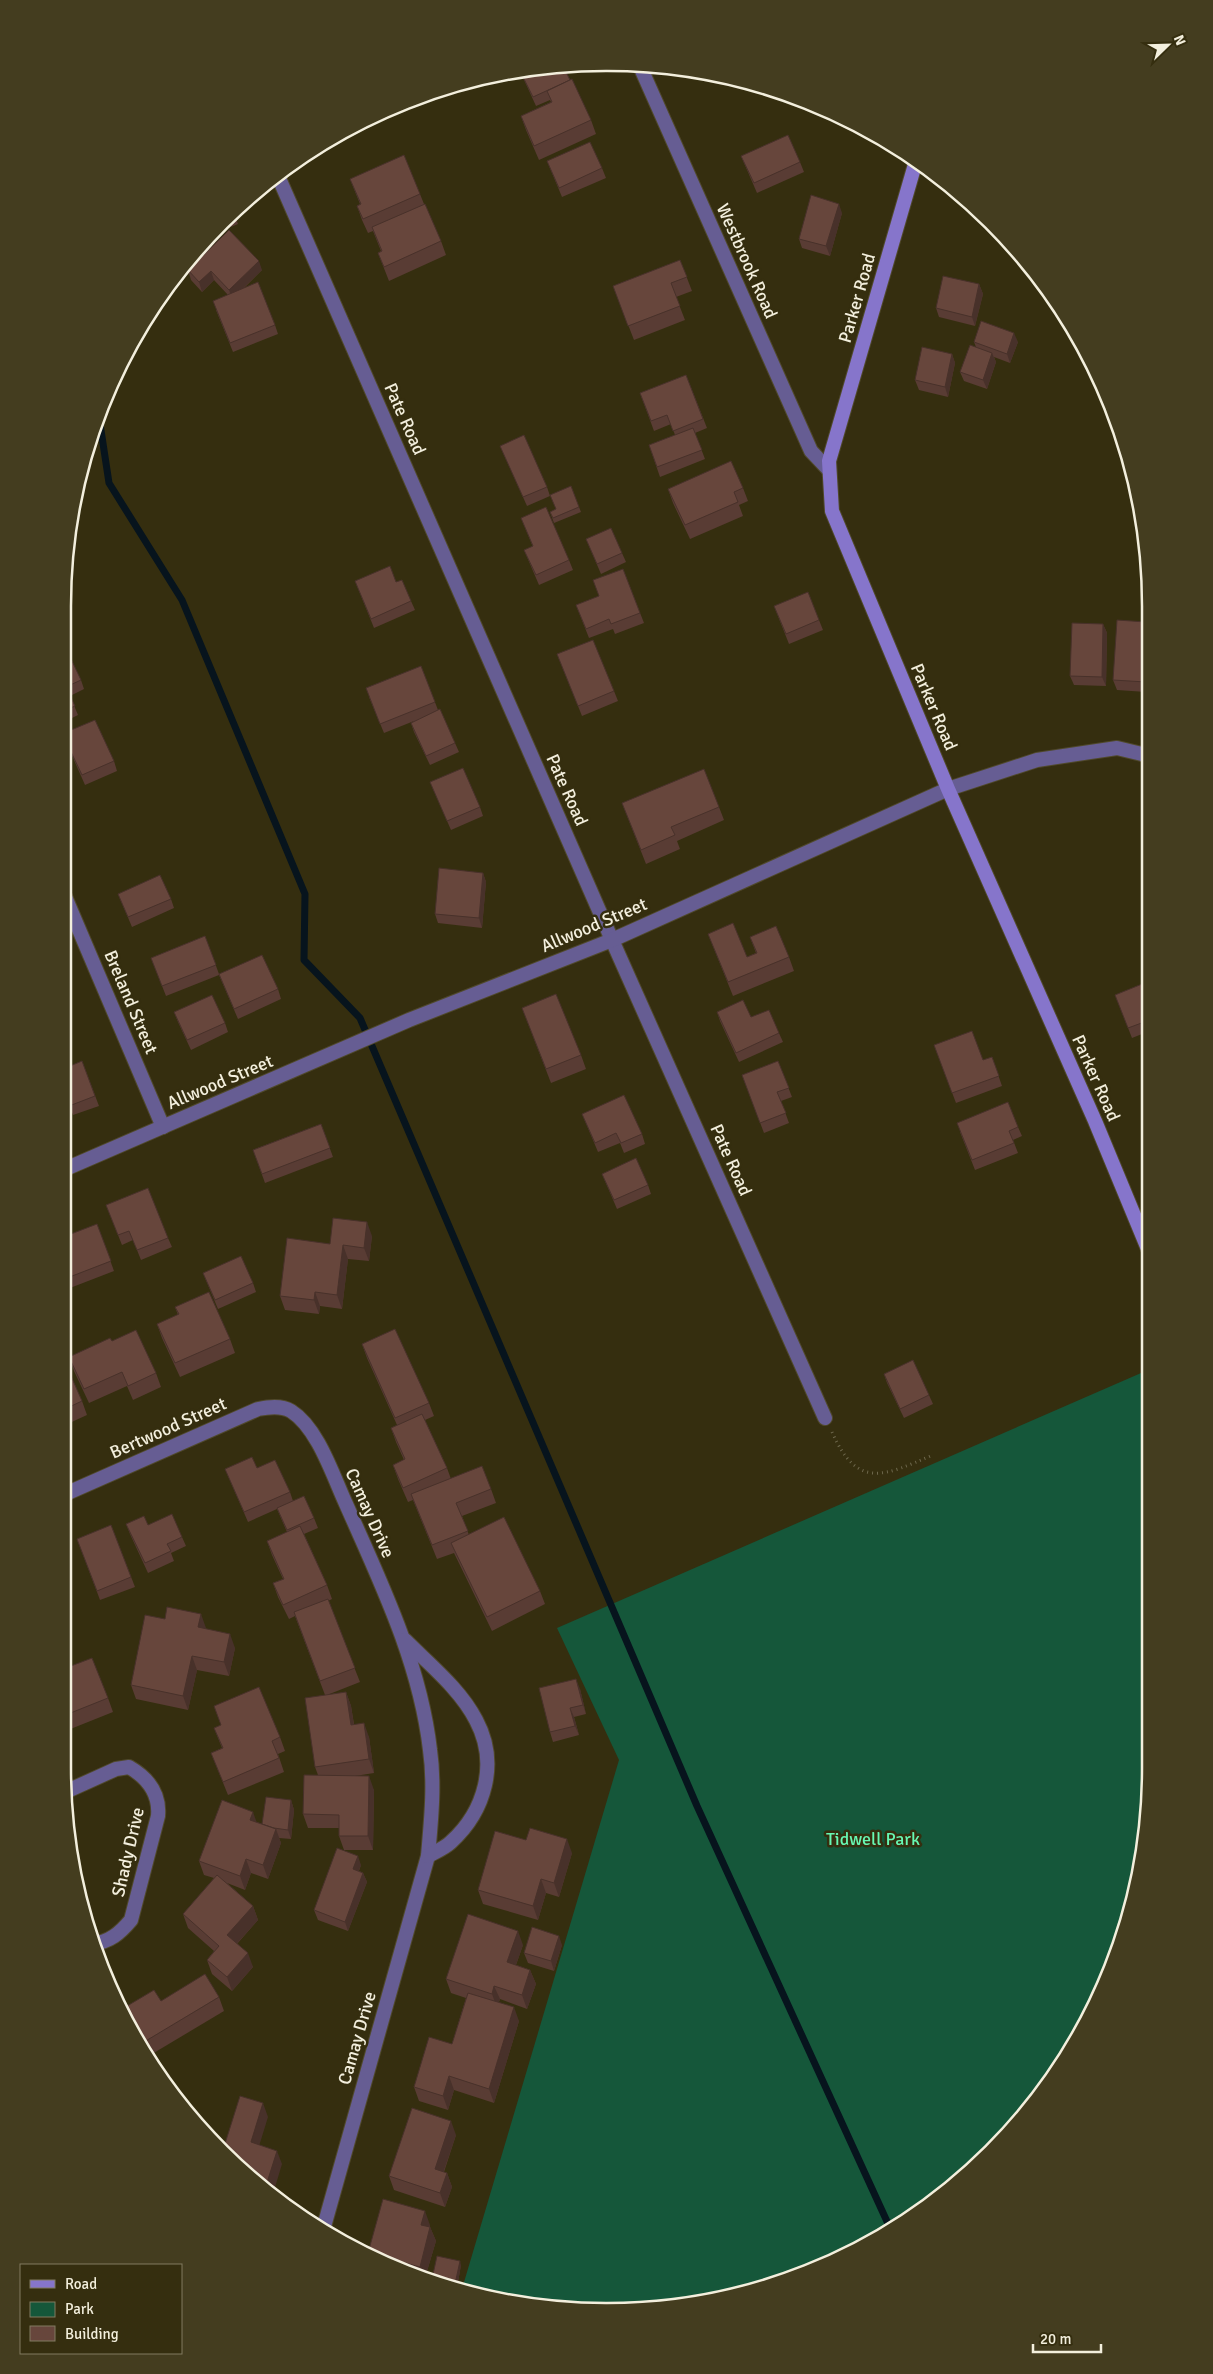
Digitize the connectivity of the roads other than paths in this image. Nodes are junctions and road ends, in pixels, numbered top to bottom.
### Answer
1 (643, 72) edge
2 (914, 168) edge
3 (281, 182) edge
4 (828, 470) junction
5 (1142, 754) edge
6 (948, 789) junction
7 (71, 911) edge
8 (612, 940) junction
9 (164, 1127) junction
10 (71, 1167) edge
11 (1142, 1235) edge
12 (290, 1410) joint
13 (825, 1418) road end
14 (71, 1491) edge
15 (402, 1638) junction
16 (72, 1789) edge
17 (428, 1856) junction
18 (101, 1943) edge
19 (324, 2222) edge

1 - 4 street, Westbrook Road
2 - 4 main road, Parker Road
3 - 8 street, Pate Road
4 - 6 main road, Parker Road
5 - 6 street, Allwood Street
6 - 8 street, Allwood Street
6 - 11 main road, Parker Road
7 - 9 street, Breland Street
8 - 9 street, Allwood Street
8 - 13 street, Pate Road
9 - 10 street, Allwood Street
12 - 14 street, Bertwood Street
12 - 15 street, Camay Drive
15 - 17 street, Camay Drive
15 - 17 street, Camay Drive
16 - 18 street, Shady Drive
17 - 19 street, Camay Drive

